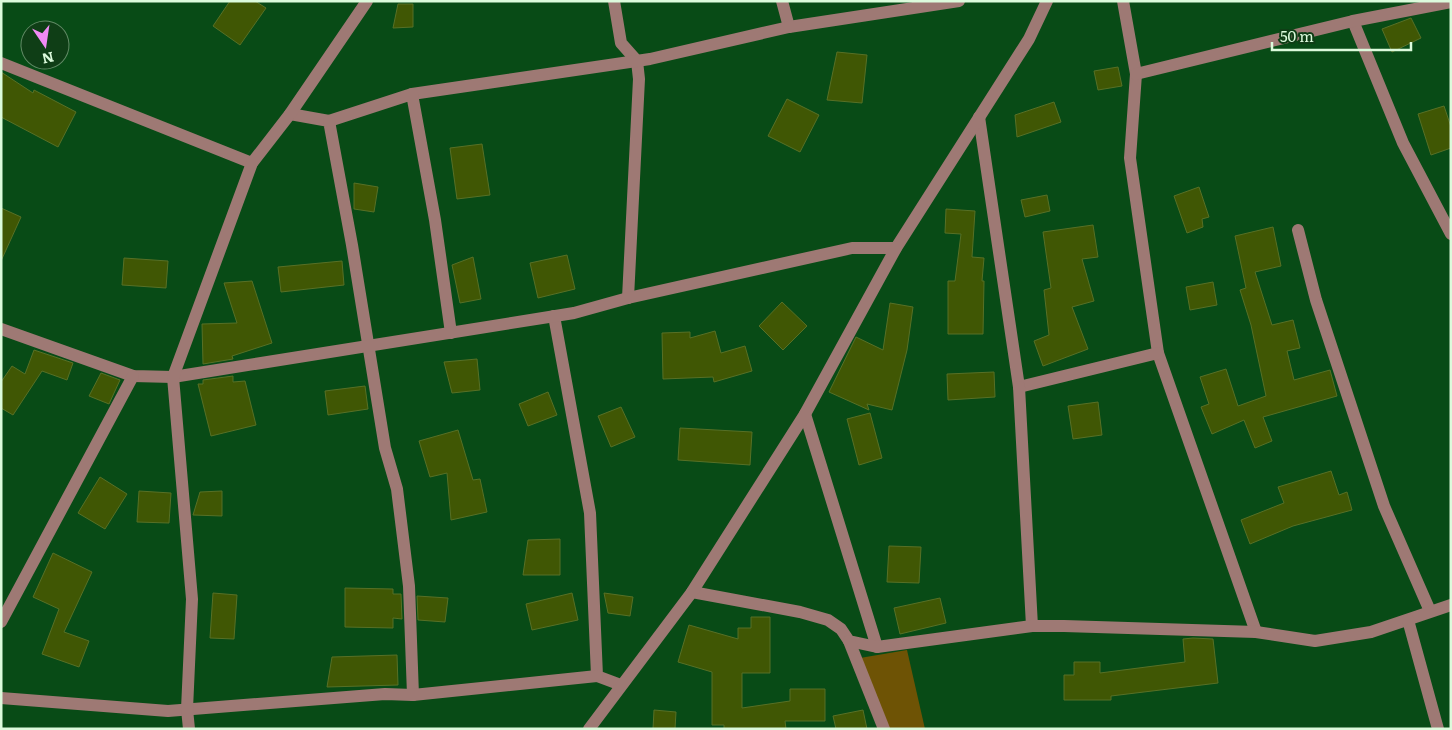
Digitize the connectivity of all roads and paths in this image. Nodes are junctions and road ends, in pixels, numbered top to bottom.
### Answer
1 (367, 1) edge
2 (614, 1) edge
3 (782, 1) edge
4 (959, 1) edge
5 (1047, 1) edge
6 (1123, 1) edge
7 (1451, 2) edge
8 (1354, 21) junction
9 (789, 26) junction
10 (637, 61) junction
11 (1, 63) edge
12 (1136, 74) junction
13 (412, 94) junction
14 (290, 114) junction
15 (979, 117) junction
16 (329, 121) junction
17 (252, 163) junction
18 (1298, 230) dead end
19 (1451, 234) edge
20 (896, 248) junction
21 (628, 298) junction
22 (554, 316) junction
23 (1, 329) edge
24 (451, 333) junction
25 (368, 346) junction
26 (1158, 353) junction
27 (133, 376) junction
28 (173, 378) junction
29 (1019, 387) junction
30 (805, 414) junction
31 (692, 592) junction
32 (1451, 605) edge
33 (1430, 611) junction
34 (1408, 620) junction
35 (1, 622) edge
36 (1032, 626) junction
37 (1256, 632) junction
38 (849, 641) junction
39 (877, 647) junction
40 (597, 676) junction
41 (621, 684) junction
42 (413, 695) junction
43 (1, 698) edge
44 (187, 709) junction
45 (189, 729) edge
46 (589, 729) edge
47 (884, 729) edge
48 (1438, 729) edge

1 - 14 street
2 - 10 street
3 - 9 street
4 - 9 street
5 - 15 street
6 - 12 street
7 - 8 street
8 - 12 street
8 - 19 street
9 - 10 street
10 - 13 street
10 - 21 street
11 - 17 street
12 - 26 street
13 - 16 street
13 - 24 street
14 - 16 street
14 - 17 street
15 - 20 street
15 - 29 street
16 - 25 street
17 - 28 street
18 - 33 street
20 - 21 street
20 - 30 street
21 - 22 street
22 - 24 street
22 - 40 street
23 - 27 street
24 - 25 street
25 - 28 street
25 - 42 street
26 - 29 street
26 - 37 street
27 - 28 street
27 - 35 street
28 - 44 street
29 - 36 street
30 - 31 street
30 - 39 street
31 - 38 street
31 - 41 street
32 - 33 street
33 - 34 street
34 - 37 street
34 - 48 street
36 - 37 street
36 - 39 street
38 - 39 street
38 - 47 street
40 - 41 street
40 - 42 street
41 - 46 street
42 - 44 street
43 - 44 street
44 - 45 street

